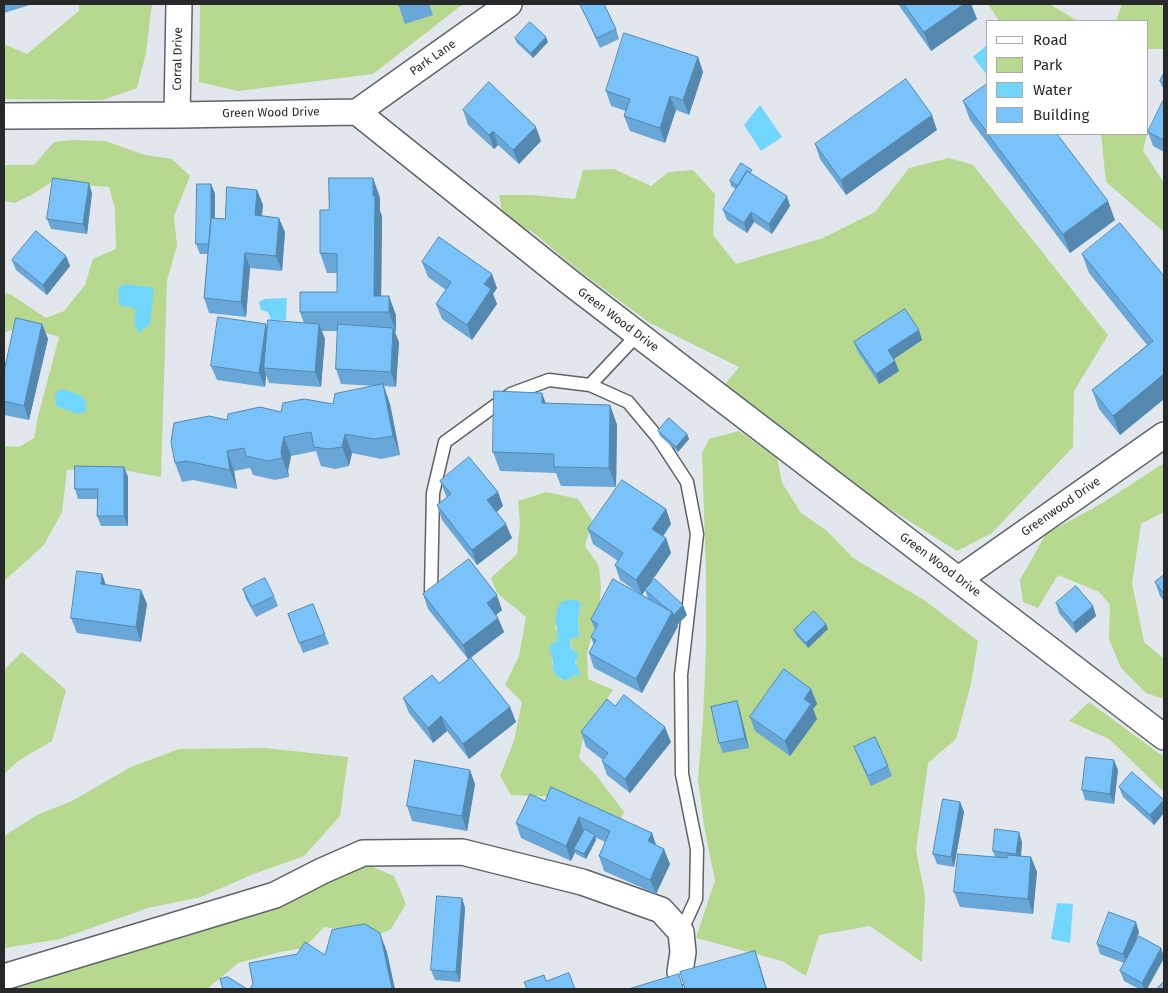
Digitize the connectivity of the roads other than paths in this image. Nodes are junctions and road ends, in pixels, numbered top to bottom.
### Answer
1 (179, 4) edge
2 (509, 4) edge
3 (357, 112) junction
4 (177, 115) junction
5 (4, 116) edge
6 (638, 334) junction
7 (590, 385) junction
8 (1164, 435) edge
9 (959, 579) junction
10 (431, 591) edge
11 (1164, 738) edge
12 (681, 932) junction
13 (680, 972) edge
14 (4, 977) edge

1 - 4 street, Corral Drive
2 - 3 street, Park Lane
3 - 4 street, Green Wood Drive
3 - 6 street, Green Wood Drive
4 - 5 street, Green Wood Drive
6 - 7 lane
6 - 9 street, Green Wood Drive
7 - 10 lane
7 - 12 lane
8 - 9 street, Greenwood Drive
9 - 11 street, Green Wood Drive
12 - 13 street
12 - 14 street

